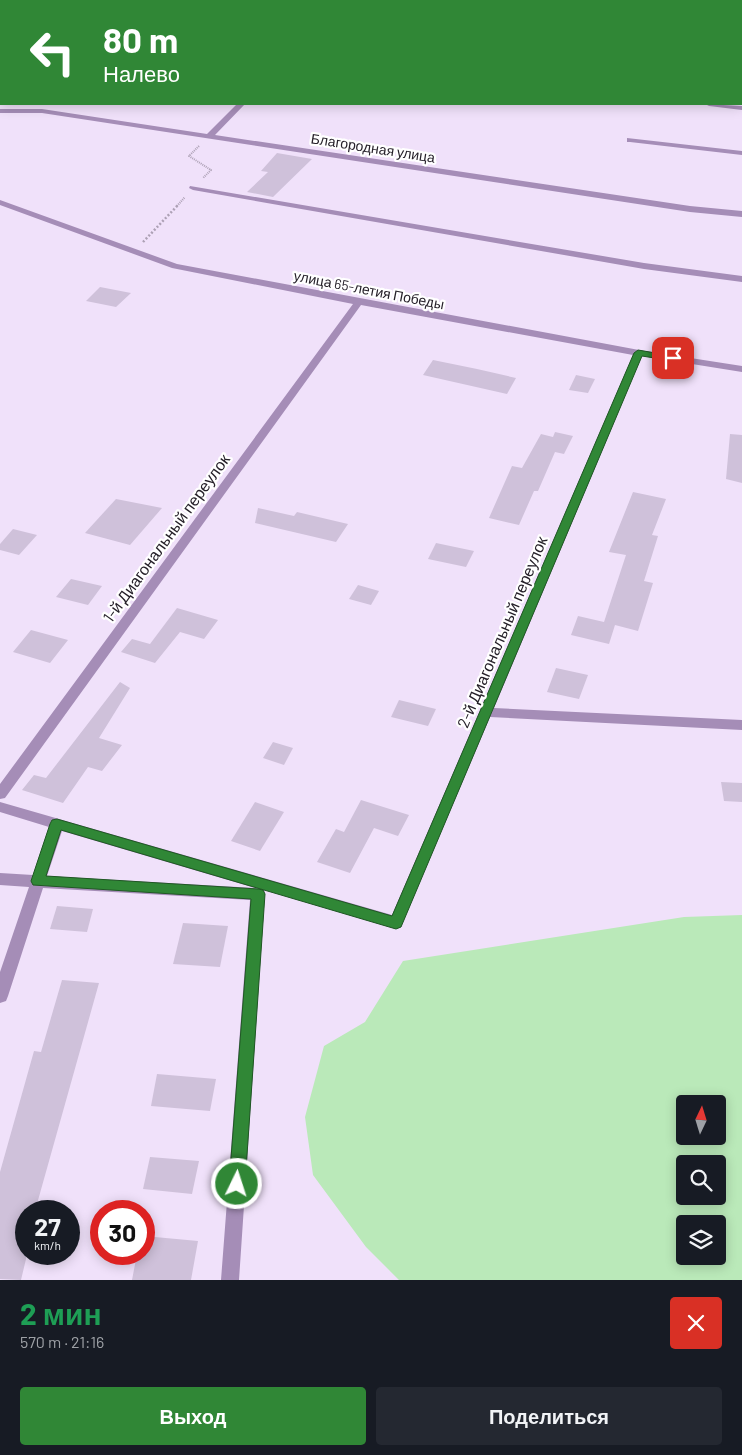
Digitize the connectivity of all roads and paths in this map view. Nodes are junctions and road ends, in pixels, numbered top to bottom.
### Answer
1 (240, 105) edge
2 (717, 105) edge
3 (742, 108) edge
4 (0, 111) edge
5 (210, 135) junction
6 (630, 140) dead end
7 (742, 153) edge
8 (193, 188) dead end
9 (0, 202) edge
10 (742, 214) edge
11 (742, 279) edge
12 (359, 302) junction
13 (638, 353) junction
14 (742, 369) edge
15 (486, 712) junction
16 (742, 725) edge
17 (0, 794) edge
18 (0, 807) edge
19 (57, 824) junction
20 (0, 879) edge
21 (38, 881) junction
22 (0, 996) edge
23 (230, 1280) edge

1 - 5 street
2 - 3 street
4 - 5 street, Благородная улица
5 - 10 street, Благородная улица
6 - 7 street
8 - 11 street
9 - 12 street, улица 65-летия Победы
12 - 13 street, улица 65-летия Победы
12 - 17 street, 1-й Диагональный переулок
13 - 14 street, улица 65-летия Победы
13 - 15 street, 2-й Диагональный переулок
15 - 16 street
15 - 19 street, 2-й Диагональный переулок
18 - 19 street
19 - 21 street
20 - 21 street
21 - 22 street
21 - 23 street

